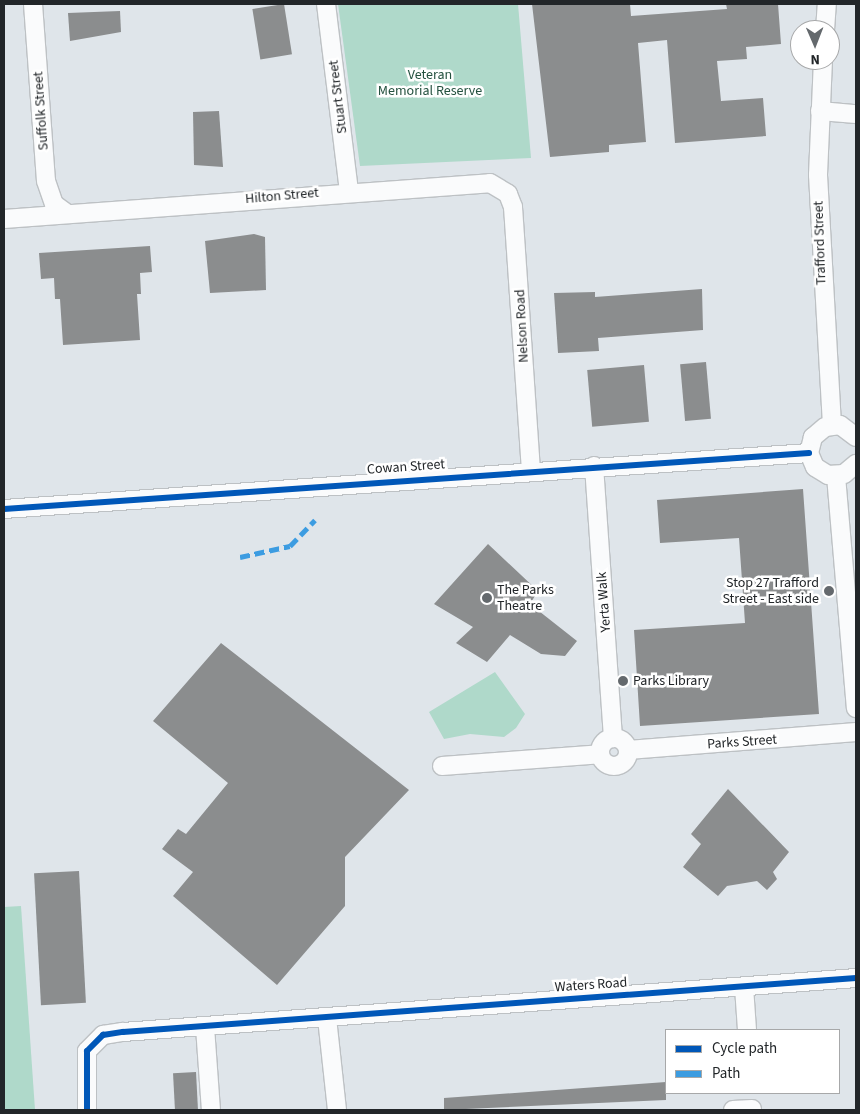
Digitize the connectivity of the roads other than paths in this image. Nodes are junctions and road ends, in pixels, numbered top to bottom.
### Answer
1 (32, 4) edge
2 (326, 4) edge
3 (827, 4) edge
4 (826, 20) edge
5 (822, 70) edge
6 (820, 111) junction
7 (856, 114) edge
8 (498, 187) joint
9 (349, 190) junction
10 (65, 212) junction
11 (4, 219) edge
12 (832, 425) junction
13 (856, 437) edge
14 (809, 453) junction
15 (856, 464) edge
16 (594, 466) junction
17 (531, 471) junction
18 (836, 476) junction
19 (4, 509) edge
20 (856, 708) edge
21 (856, 732) edge
22 (613, 738) junction
23 (628, 750) junction
24 (600, 754) junction
25 (442, 766) dead end
26 (856, 978) edge
27 (744, 987) junction
28 (327, 1018) junction
29 (205, 1027) junction
30 (747, 1029) edge
31 (752, 1104) edge
32 (88, 1110) edge
33 (211, 1110) edge
34 (337, 1110) edge
35 (733, 1110) edge

1 - 10 street, Suffolk Street
2 - 9 street, Stuart Street
3 - 4 street
5 - 6 street, Trafford Street
6 - 7 street
6 - 12 street, Trafford Street
8 - 9 street, Hilton Street
8 - 17 street, Nelson Road
9 - 10 street, Hilton Street
10 - 11 street, Hilton Street
12 - 13 street
12 - 14 street
14 - 16 street, Cowan Street
14 - 18 street
15 - 18 street
16 - 17 street, Cowan Street
16 - 22 street, Yerta Walk
17 - 19 street, Cowan Street
18 - 20 street
21 - 23 street, Parks Street
22 - 23 street
22 - 24 street
23 - 24 street
24 - 25 street
26 - 27 street, Waters Road
27 - 28 street, Waters Road
27 - 30 street
28 - 29 street, Waters Road
28 - 34 street
29 - 32 street, Waters Road
29 - 33 street
31 - 35 street

